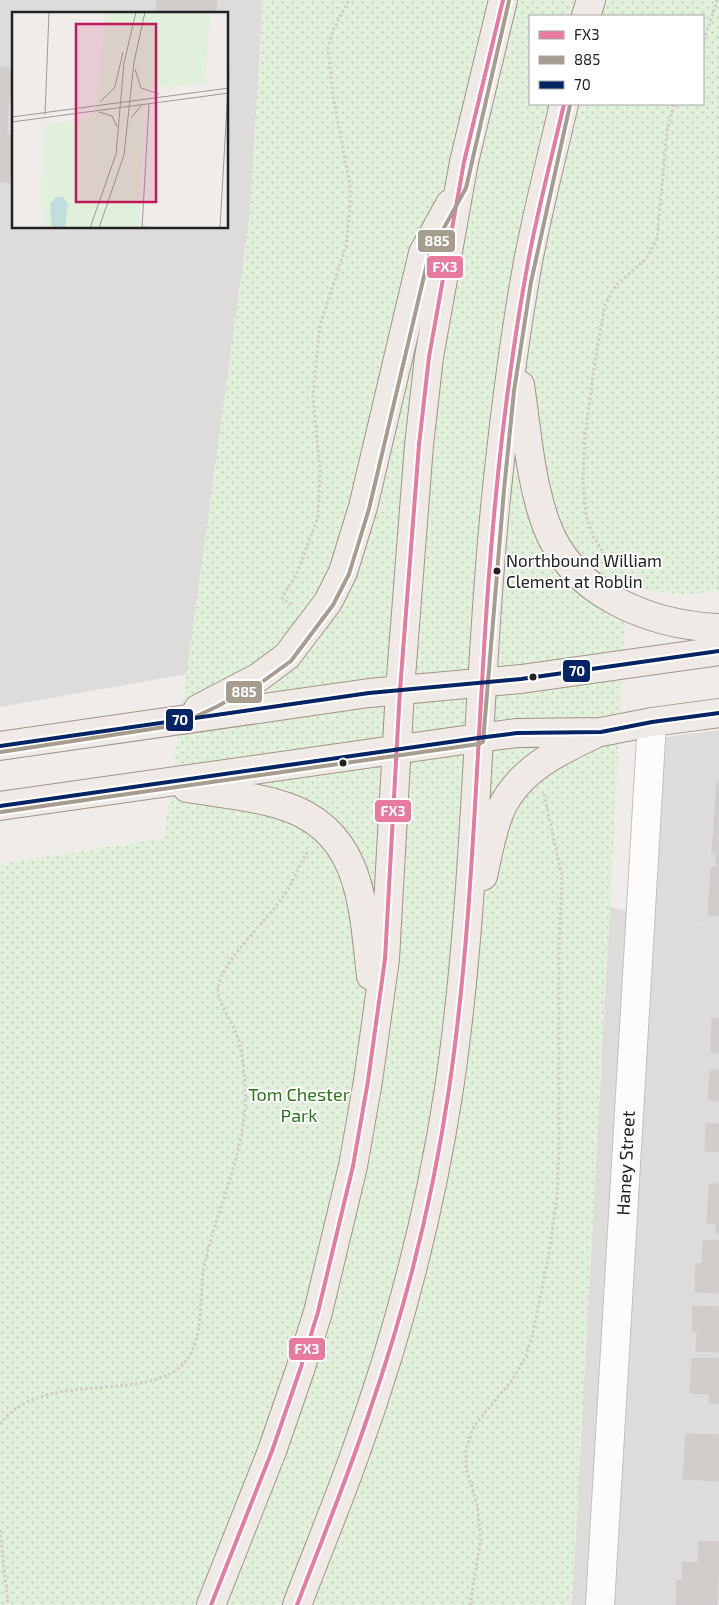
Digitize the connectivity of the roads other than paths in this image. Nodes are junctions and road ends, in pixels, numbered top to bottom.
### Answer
1 (503, 0) edge
2 (591, 0) edge
3 (586, 15) edge
4 (564, 105) edge
5 (460, 186) junction
6 (515, 344) junction
7 (719, 628) edge
8 (719, 651) edge
9 (483, 682) junction
10 (400, 690) junction
11 (719, 713) edge
12 (175, 719) junction
13 (652, 722) junction
14 (601, 732) junction
15 (478, 738) junction
16 (0, 746) edge
17 (396, 748) junction
18 (166, 784) junction
19 (0, 806) edge
20 (468, 928) junction
21 (376, 1018) junction
22 (211, 1605) edge
23 (297, 1605) edge
24 (600, 1605) edge

1 - 5 main road
2 - 3 main road
4 - 6 main road
5 - 10 main road
5 - 12 main road
6 - 7 main road
6 - 9 main road
8 - 9 main road
9 - 10 main road
9 - 15 main road
10 - 12 main road
10 - 17 main road
11 - 13 main road
12 - 16 main road
13 - 14 main road
13 - 24 street, Haney Street
14 - 15 main road
14 - 20 main road
15 - 17 main road
15 - 20 main road
17 - 18 main road
17 - 21 main road
18 - 19 main road
18 - 21 main road
20 - 23 main road
21 - 22 main road

